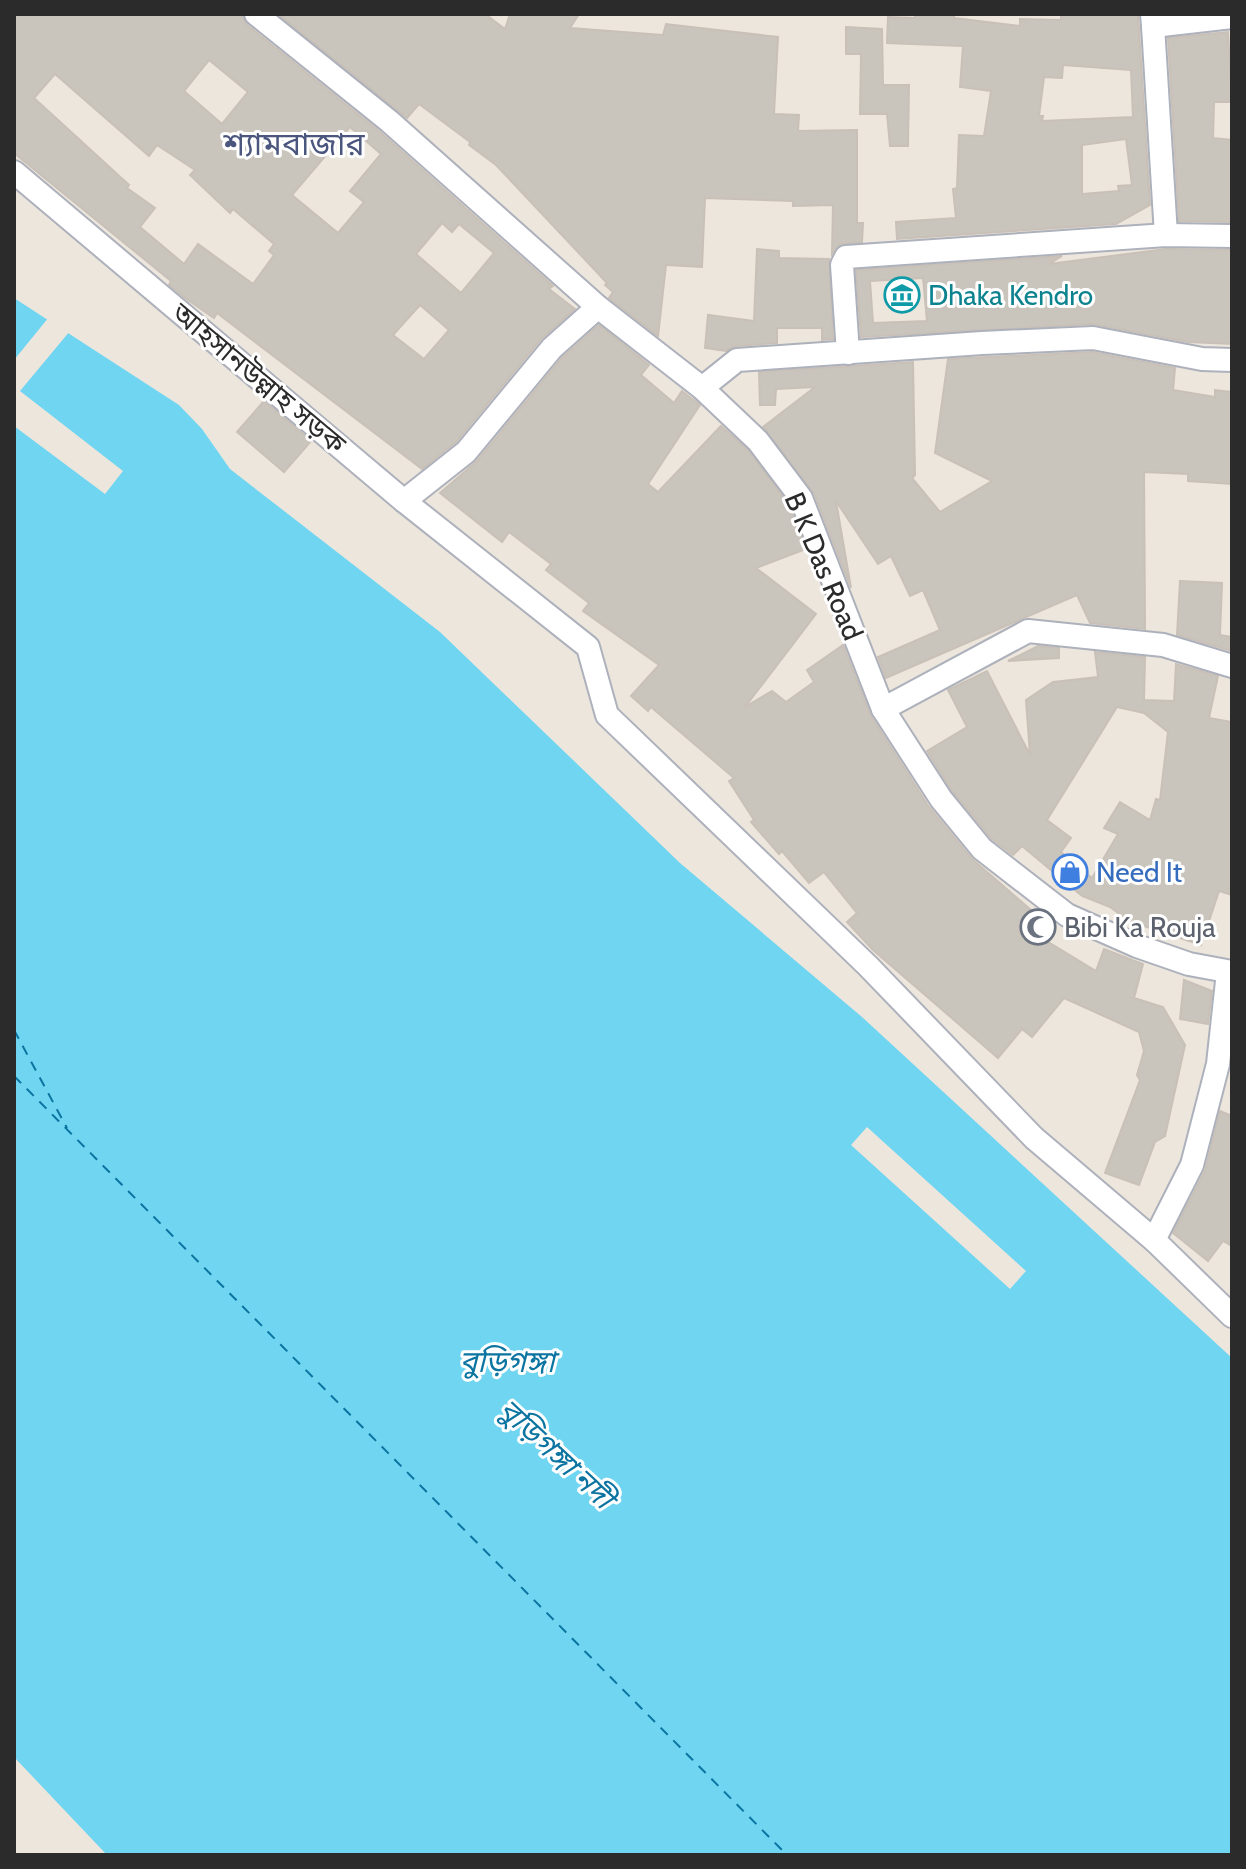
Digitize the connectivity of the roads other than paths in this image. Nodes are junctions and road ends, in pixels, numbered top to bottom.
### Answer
1 (256, 14) edge
2 (1232, 17) edge
3 (1153, 20) edge
4 (14, 172) edge
5 (1166, 235) junction
6 (1232, 236) edge
7 (598, 307) junction
8 (848, 353) junction
9 (1232, 360) edge
10 (702, 388) junction
11 (404, 501) junction
12 (1232, 666) edge
13 (883, 709) junction
14 (1230, 972) edge
15 (1154, 1240) junction
16 (1232, 1316) edge

1 - 7 street, B K Das Road
2 - 3 street
3 - 5 street
4 - 11 street, আহসানউল্লাহ সড়ক
5 - 6 street
5 - 8 street
7 - 10 street, B K Das Road
7 - 11 street
8 - 9 street
8 - 10 street
10 - 13 street, B K Das Road
11 - 15 street, আহসানউল্লাহ সড়ক
12 - 13 street
13 - 14 street, B K Das Road
14 - 15 street
15 - 16 street, আহসানউল্লাহ সড়ক

